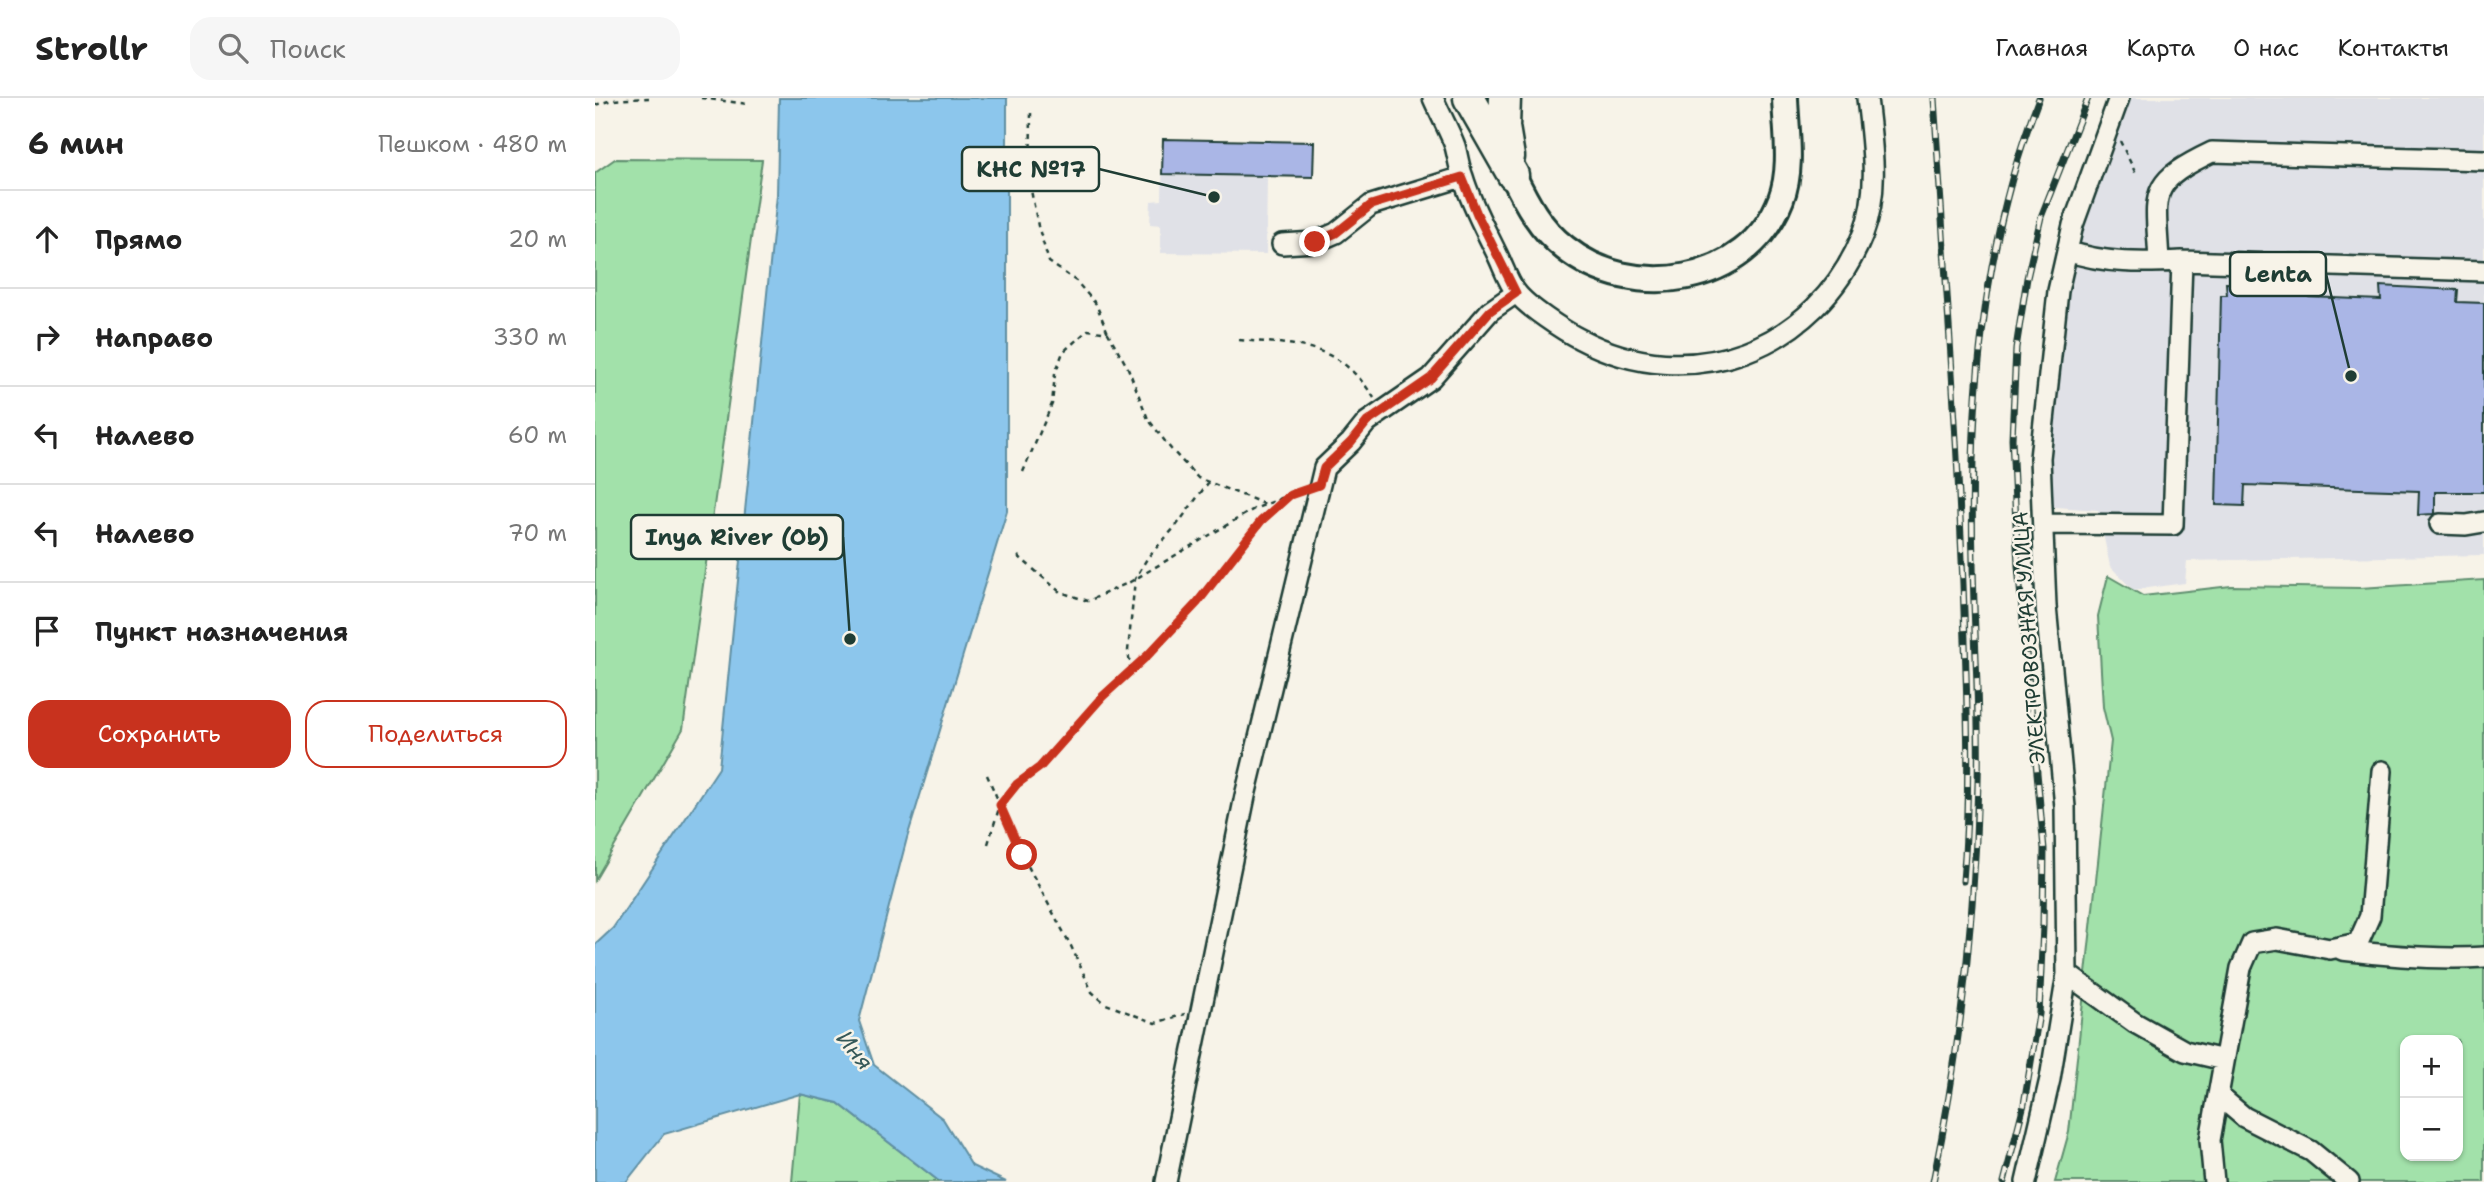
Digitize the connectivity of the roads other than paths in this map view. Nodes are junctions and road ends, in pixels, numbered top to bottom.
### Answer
1 (1433, 98) edge
2 (1469, 98) edge
3 (1505, 98) edge
4 (1785, 98) edge
5 (1867, 98) edge
6 (2119, 98) edge
7 (2484, 160) edge
8 (1513, 175) junction
9 (1462, 177) junction
10 (1282, 244) dead end
11 (2067, 251) junction
12 (2182, 261) junction
13 (2159, 262) junction
14 (2484, 271) edge
15 (1516, 293) junction
16 (2484, 522) edge
17 (2043, 524) junction
18 (2440, 524) dead end
19 (2382, 771) dead end
20 (2330, 949) junction
21 (2484, 957) edge
22 (2067, 974) junction
23 (2224, 1060) junction
24 (2218, 1095) junction
25 (1166, 1182) edge
26 (2026, 1182) edge
27 (2214, 1182) edge
28 (2349, 1182) edge

1 - 9 street
2 - 8 highway
3 - 8 highway
4 - 8 main road
5 - 15 street
6 - 11 street, ЭЛЕКТРОВОЗНАЯ УЛИЦА
7 - 13 street
9 - 10 street
9 - 15 street
11 - 13 street
11 - 17 street, ЭЛЕКТРОВОЗНАЯ УЛИЦА
12 - 13 street
12 - 14 street
12 - 17 street
15 - 25 street
16 - 18 street
17 - 22 street, ЭЛЕКТРОВОЗНАЯ УЛИЦА
19 - 20 street
20 - 21 street
20 - 23 street
22 - 23 street
22 - 26 street, ЭЛЕКТРОВОЗНАЯ УЛИЦА
23 - 24 street
24 - 27 street
24 - 28 street

